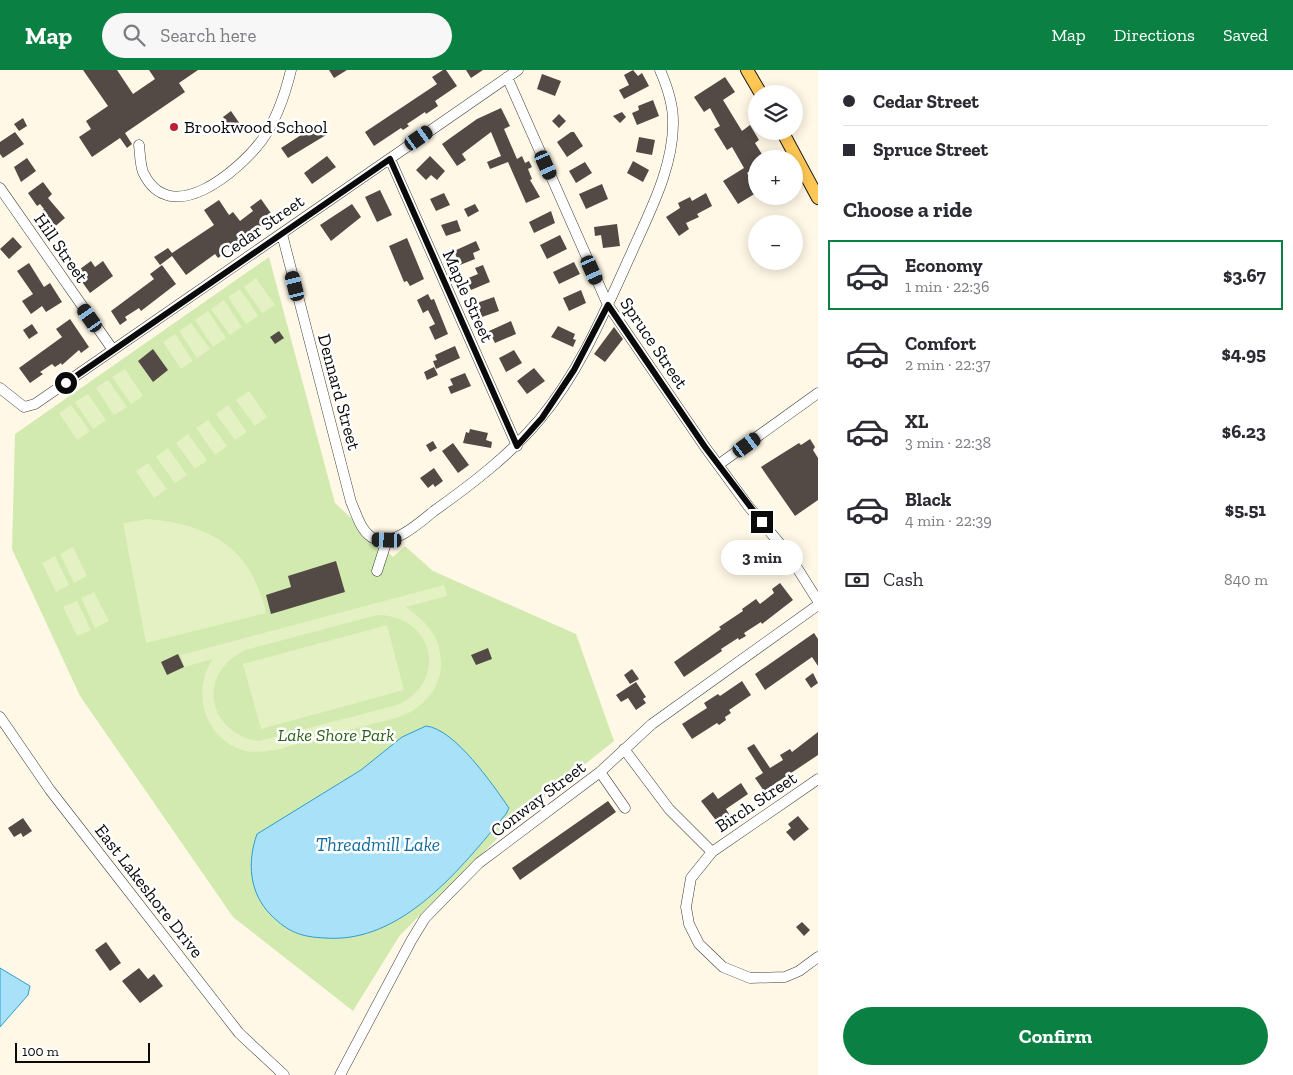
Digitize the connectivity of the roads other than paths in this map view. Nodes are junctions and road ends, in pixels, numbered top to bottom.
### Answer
1 (291, 70) edge
2 (518, 70) edge
3 (660, 70) edge
4 (747, 70) edge
5 (507, 77) junction
6 (755, 85) edge
7 (787, 140) edge
8 (139, 145) dead end
9 (390, 159) junction
10 (0, 188) edge
11 (818, 198) edge
12 (282, 234) junction
13 (608, 305) junction
14 (113, 350) junction
15 (0, 388) edge
16 (818, 393) edge
17 (517, 446) junction
18 (718, 465) junction
19 (387, 540) junction
20 (377, 571) dead end
21 (818, 601) edge
22 (818, 605) edge
23 (0, 717) edge
24 (624, 749) junction
25 (600, 772) junction
26 (818, 780) edge
27 (625, 808) dead end
28 (712, 852) junction
29 (818, 956) edge
30 (284, 1075) edge
31 (340, 1075) edge

1 - 8 street
2 - 5 street, Cedar Street
3 - 13 street
4 - 6 main road
5 - 9 street, Cedar Street
5 - 13 street, Spruce Street
7 - 11 main road
9 - 12 street, Cedar Street
9 - 17 street, Maple Street
10 - 14 street, Hill Street
12 - 14 street, Cedar Street
12 - 19 street, Dennard Street
13 - 17 street
13 - 18 street, Spruce Street
14 - 15 street, Cedar Street
16 - 18 street
17 - 19 street
18 - 21 street, Spruce Street
19 - 20 street
22 - 24 street, Conway Street
23 - 30 street, East Lakeshore Drive
24 - 25 street, Conway Street
24 - 28 street
25 - 27 street
25 - 31 street, Conway Street
26 - 28 street, Birch Street
28 - 29 street, Birch Street

